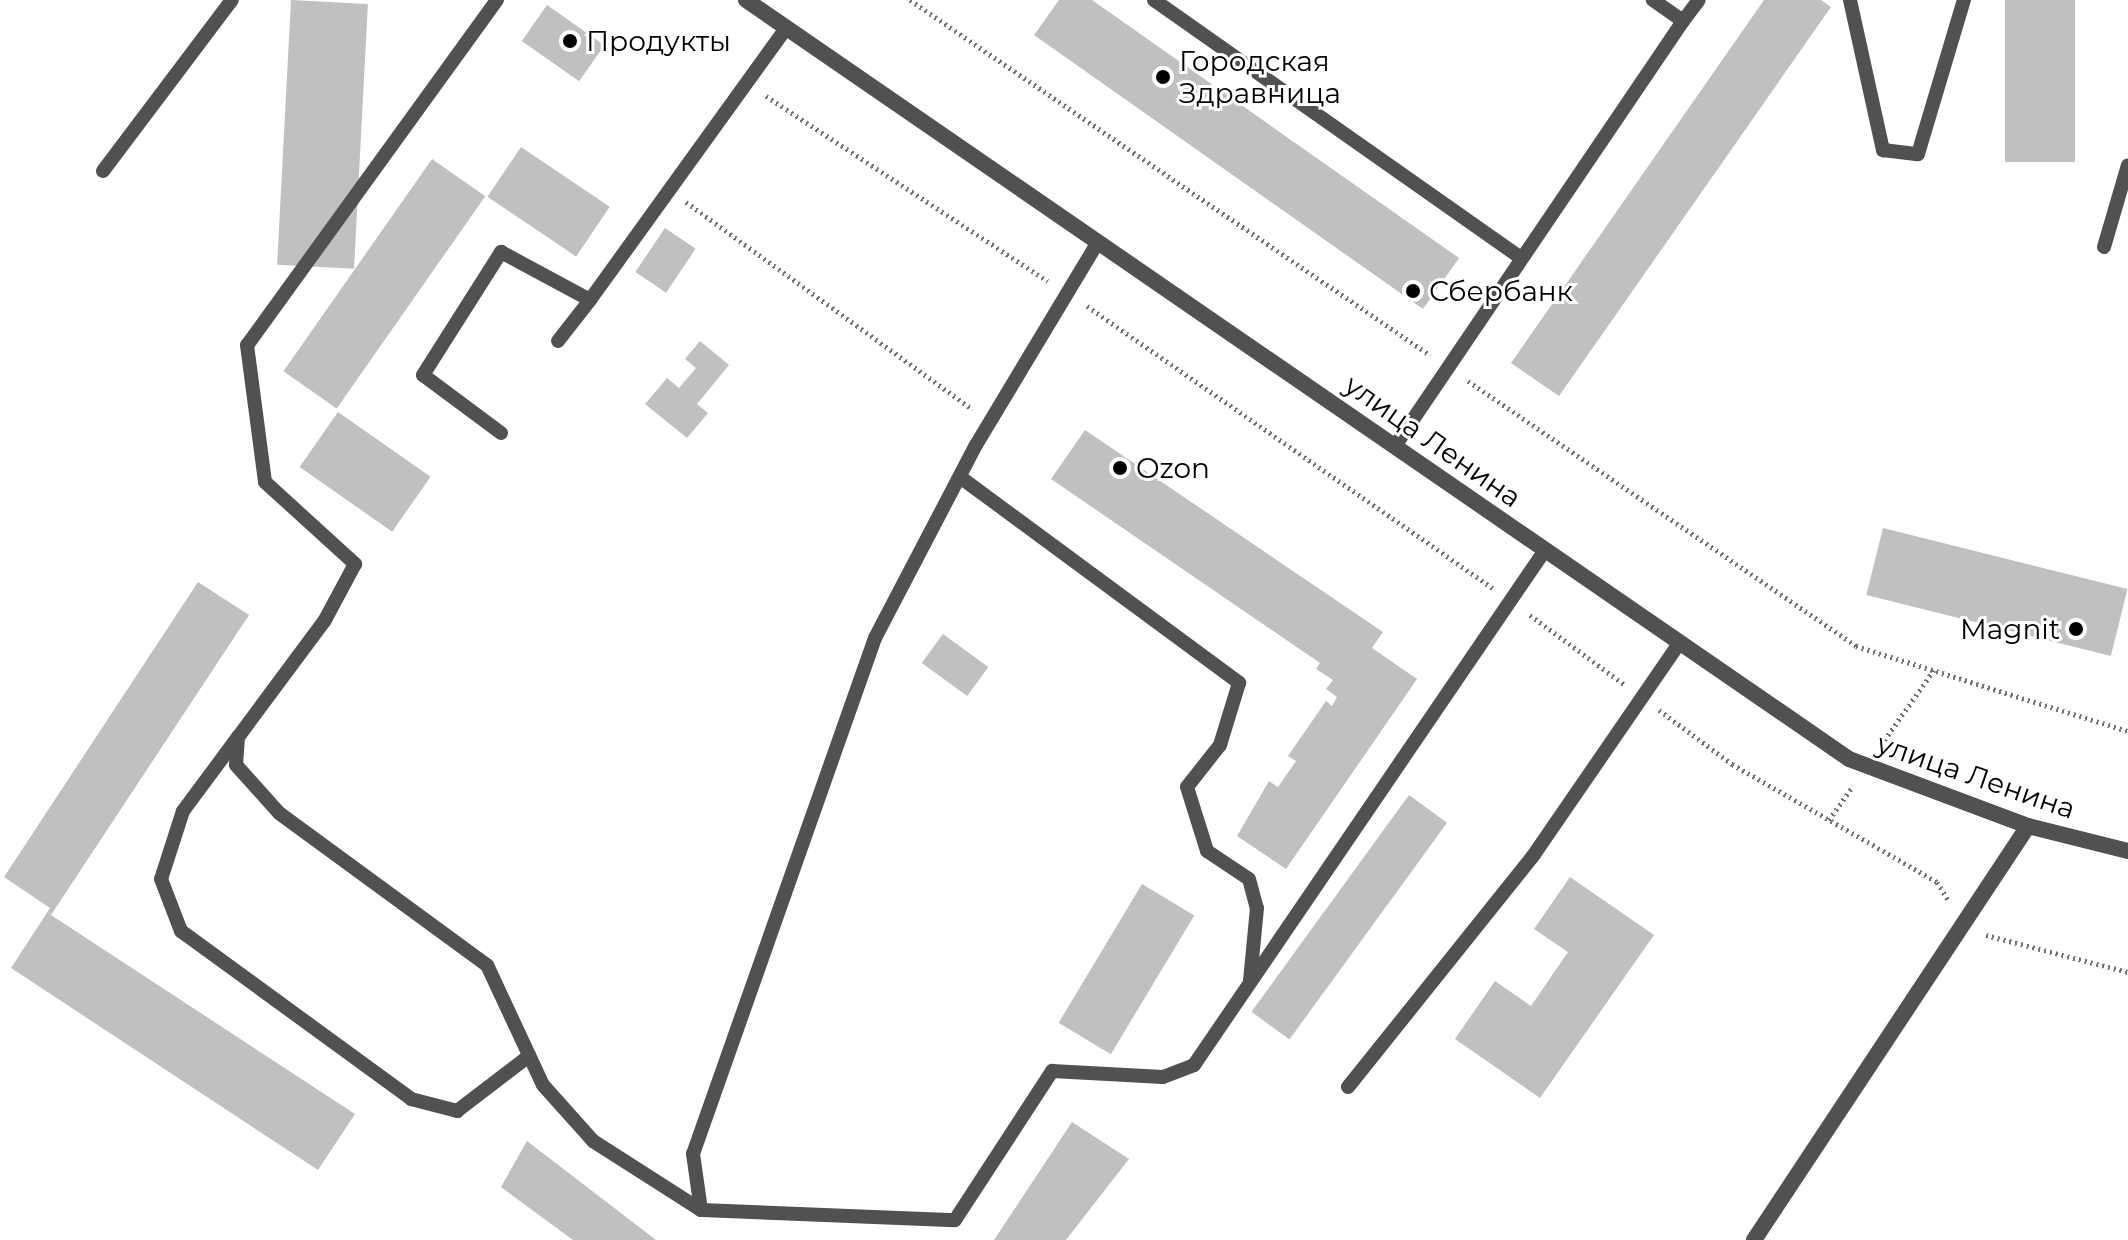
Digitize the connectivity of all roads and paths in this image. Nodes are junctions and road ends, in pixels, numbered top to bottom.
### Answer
1 (232, 0) edge
2 (497, 0) edge
3 (746, 0) edge
4 (910, 0) edge
5 (1154, 0) edge
6 (1653, 0) edge
7 (1699, 0) edge
8 (1850, 0) edge
9 (1964, 0) edge
10 (1683, 21) junction
11 (786, 28) junction
12 (746, 83) junction
13 (2128, 165) edge
14 (103, 171) dead end
15 (669, 190) junction
16 (1098, 242) junction
17 (2104, 247) dead end
18 (1521, 258) junction
19 (1067, 293) junction
20 (590, 300) junction
21 (558, 341) dead end
22 (1447, 367) junction
23 (990, 422) junction
24 (501, 433) dead end
25 (1395, 446) junction
26 (960, 477) junction
27 (1545, 550) junction
28 (1510, 600) junction
29 (1680, 642) junction
30 (1642, 697) junction
31 (2128, 731) edge
32 (238, 737) junction
33 (2028, 826) junction
34 (2128, 851) edge
35 (1966, 930) junction
36 (2128, 972) edge
37 (1250, 982) junction
38 (529, 1056) junction
39 (1348, 1087) dead end
40 (701, 1210) junction
41 (1754, 1240) edge

1 - 14 lane
2 - 32 lane
3 - 11 street, улица Ленина
4 - 22 path
5 - 18 lane
6 - 10 lane
7 - 10 lane
8 - 9 lane
10 - 18 lane
11 - 12 lane
11 - 16 street, улица Ленина
12 - 15 lane
12 - 19 path
13 - 17 lane
15 - 20 lane
15 - 23 path
16 - 19 lane
16 - 25 street, улица Ленина
18 - 22 lane
19 - 23 lane
19 - 28 path
20 - 21 lane
20 - 24 lane
22 - 25 lane
22 - 31 path
23 - 26 lane
25 - 27 street, улица Ленина
26 - 37 lane
26 - 40 lane
27 - 28 lane
27 - 29 street, улица Ленина
28 - 30 path
28 - 37 lane
29 - 30 lane
29 - 33 street, улица Ленина
30 - 35 path
30 - 39 lane
32 - 38 lane
32 - 38 lane
33 - 34 street, улица Ленина
33 - 35 street
35 - 36 path
35 - 41 street
37 - 40 lane
38 - 40 lane

